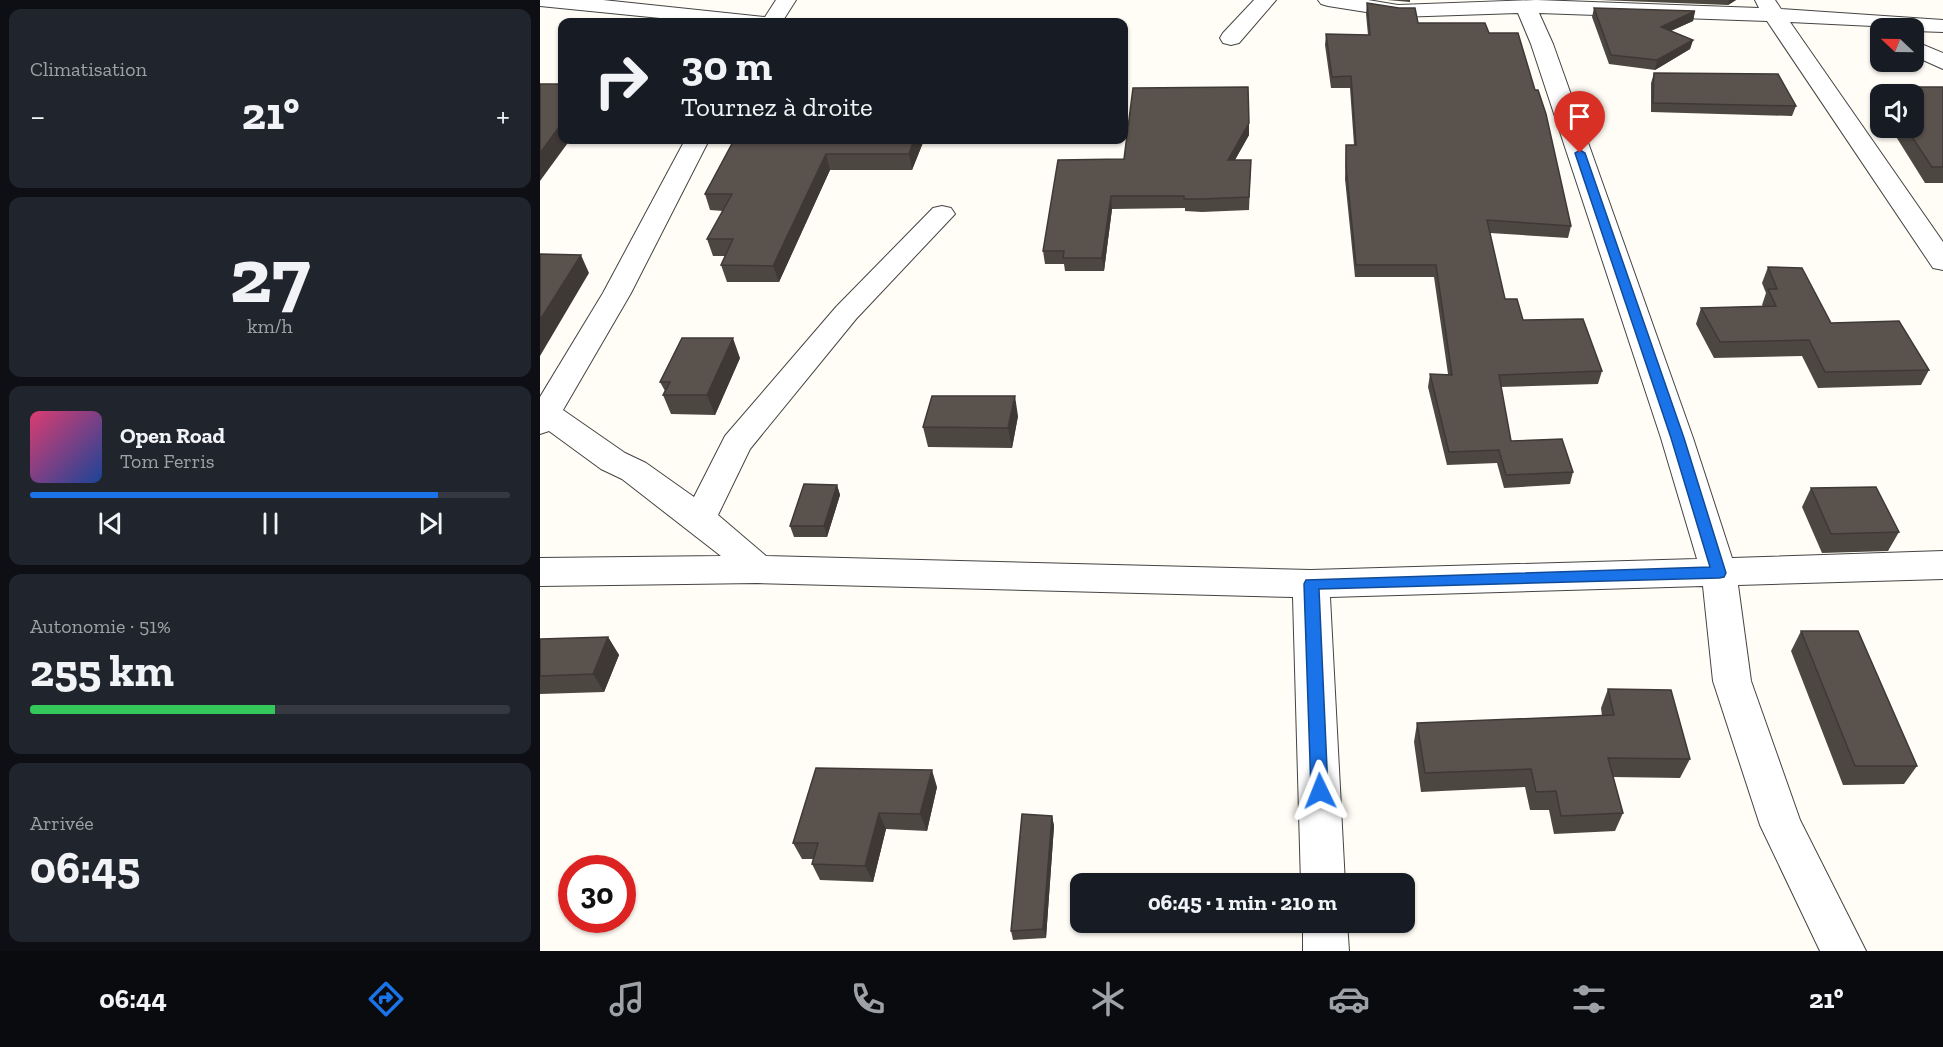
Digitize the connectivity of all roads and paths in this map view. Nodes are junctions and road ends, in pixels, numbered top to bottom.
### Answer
1 (540, 0) edge
2 (786, 0) edge
3 (1266, 0) edge
4 (1328, 0) edge
5 (1525, 3) edge
6 (1769, 7) edge
7 (719, 18) edge
8 (775, 18) edge
9 (1870, 22) edge
10 (1924, 24) edge
11 (1942, 24) edge
12 (1231, 38) dead end
13 (1924, 53) edge
14 (1943, 62) edge
15 (695, 144) edge
16 (942, 214) dead end
17 (1943, 262) edge
18 (543, 418) edge
19 (699, 520) junction
20 (1943, 565) edge
21 (757, 569) junction
22 (540, 572) edge
23 (1719, 573) junction
24 (1311, 584) junction
25 (1323, 873) edge
26 (1325, 933) edge
27 (1326, 951) edge
28 (1844, 951) edge

1 - 7 street
2 - 8 street
3 - 12 street
4 - 5 street
5 - 6 street
5 - 23 street
6 - 9 street
6 - 17 street
10 - 11 street
13 - 14 street
15 - 18 street
16 - 19 street
18 - 19 street
19 - 21 street
20 - 23 street
21 - 22 street
21 - 24 street
23 - 24 street
23 - 28 street
24 - 25 street
26 - 27 street

